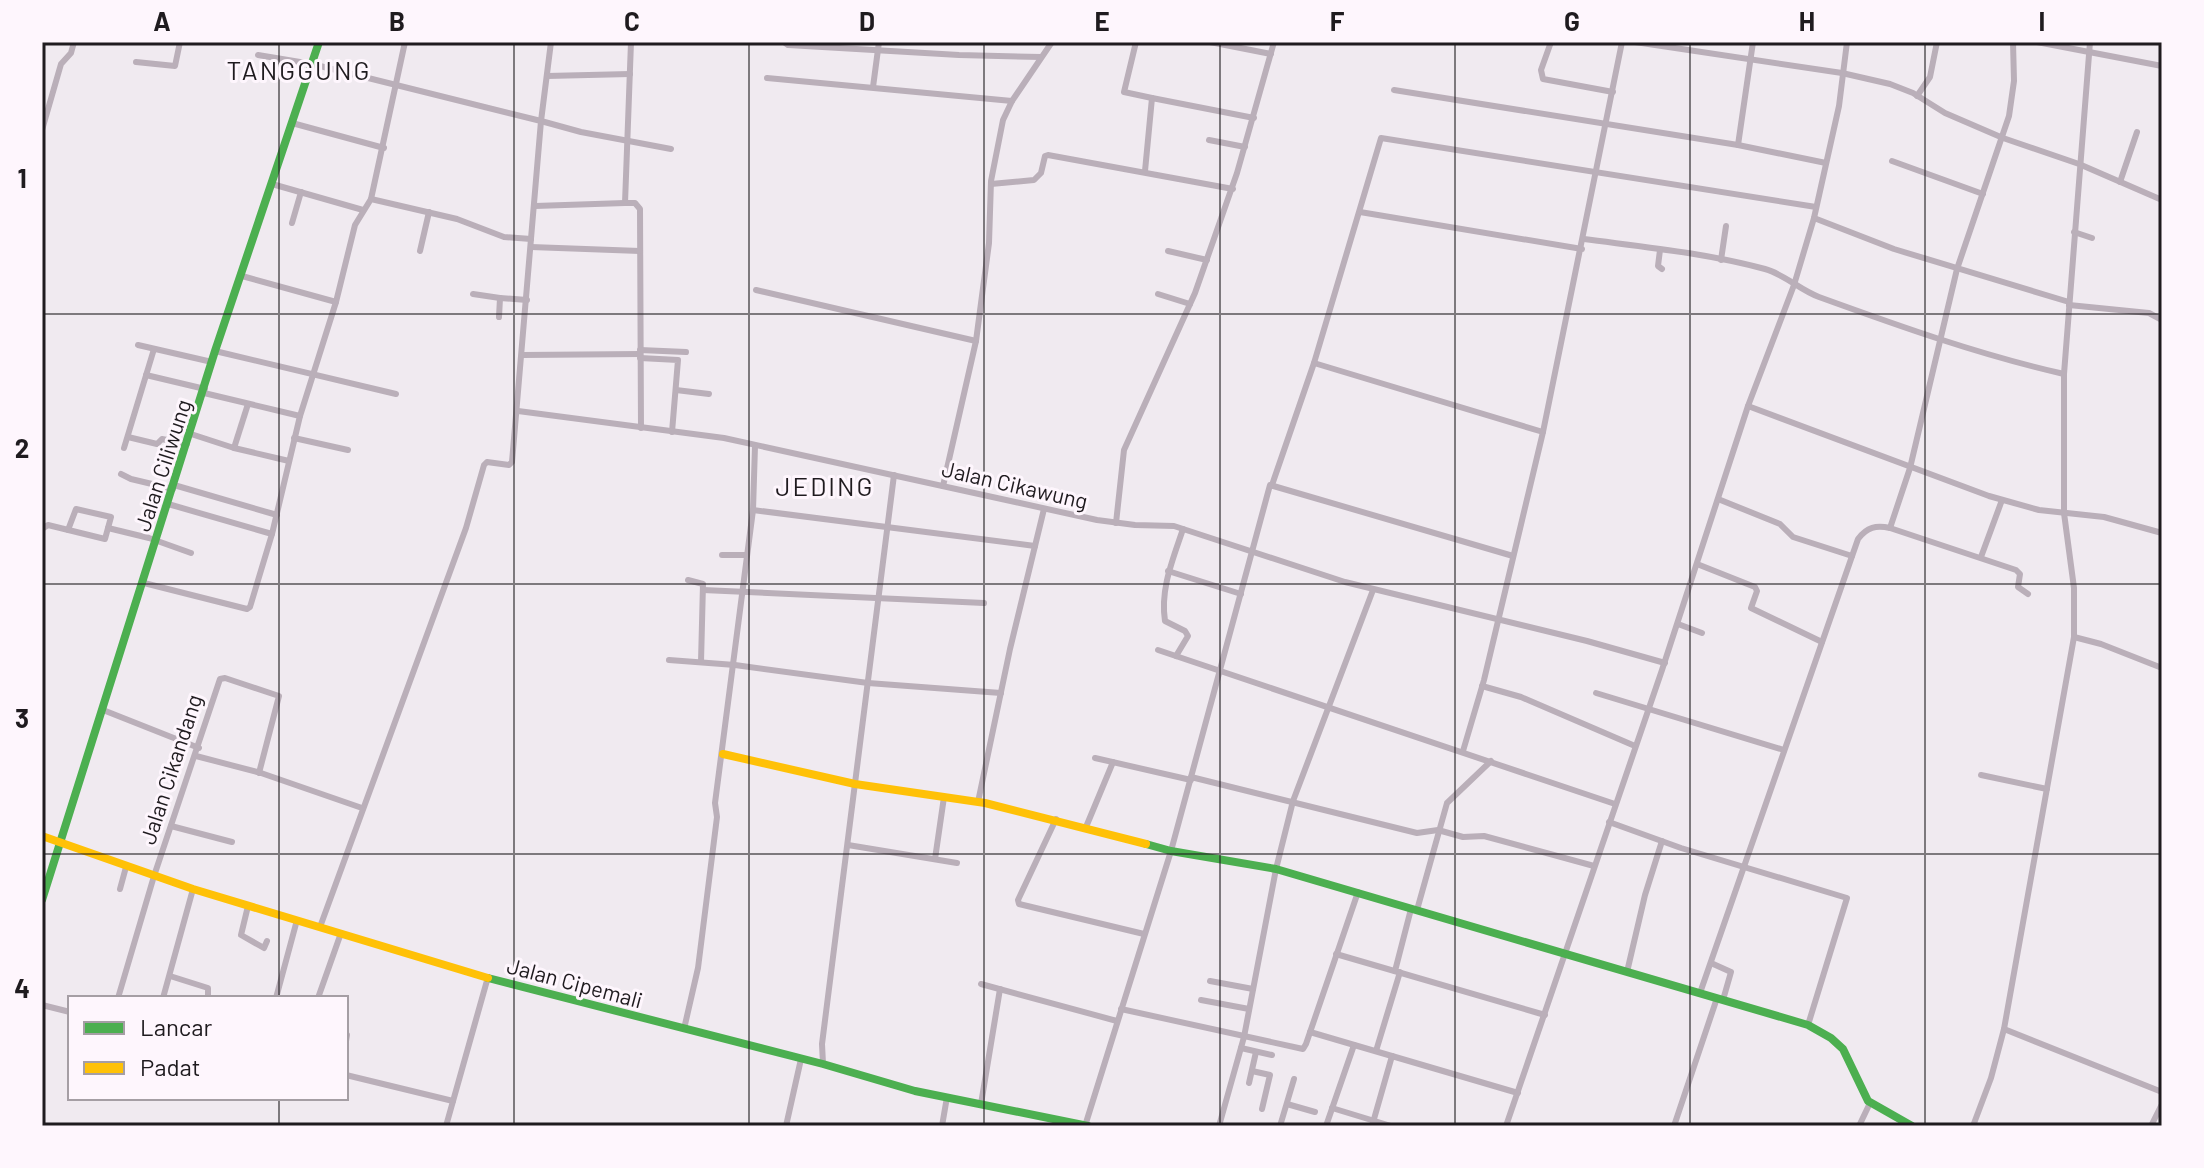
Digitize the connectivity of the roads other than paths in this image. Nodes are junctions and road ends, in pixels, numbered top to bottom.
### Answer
1 (74, 42) edge
2 (180, 42) edge
3 (319, 42) edge
4 (405, 42) edge
5 (551, 42) edge
6 (631, 42) edge
7 (784, 42) edge
8 (1052, 42) edge
9 (1136, 42) edge
10 (1210, 42) edge
11 (1274, 42) edge
12 (1551, 42) edge
13 (1622, 42) edge
14 (1635, 42) edge
15 (1753, 42) edge
16 (1847, 42) edge
17 (1937, 42) edge
18 (2013, 42) edge
19 (2037, 42) edge
20 (2090, 42) edge
21 (879, 46) edge
22 (1686, 46) edge
23 (2089, 51) junction
24 (1271, 54) junction
25 (258, 55) dead end
26 (1041, 57) junction
27 (1752, 59) junction
28 (136, 62) dead end
29 (312, 64) junction
30 (2162, 66) edge
31 (1842, 73) junction
32 (630, 74) junction
33 (547, 76) junction
34 (767, 78) dead end
35 (395, 86) junction
36 (873, 87) junction
37 (1394, 90) dead end
38 (1613, 92) junction
39 (1915, 95) junction
40 (1152, 98) junction
41 (1012, 101) junction
42 (1254, 118) junction
43 (541, 121) junction
44 (292, 123) junction
45 (1606, 124) junction
46 (42, 130) edge
47 (2137, 132) dead end
48 (2003, 138) junction
49 (1209, 140) dead end
50 (626, 141) junction
51 (1738, 145) junction
52 (1245, 147) junction
53 (384, 148) junction
54 (671, 149) dead end
55 (1892, 161) dead end
56 (1826, 163) junction
57 (2079, 164) junction
58 (1145, 171) junction
59 (1597, 174) junction
60 (2120, 182) junction
61 (272, 184) junction
62 (991, 184) junction
63 (1233, 189) junction
64 (301, 192) junction
65 (1983, 194) junction
66 (371, 199) junction
67 (2162, 200) edge
68 (625, 203) junction
69 (535, 206) junction
70 (1816, 207) junction
71 (363, 210) junction
72 (429, 212) junction
73 (1360, 212) junction
74 (1814, 218) junction
75 (292, 223) dead end
76 (1726, 226) dead end
77 (2074, 232) junction
78 (2092, 238) dead end
79 (1584, 239) junction
80 (531, 243) junction
81 (1582, 249) junction
82 (1660, 250) junction
83 (420, 251) dead end
84 (640, 251) junction
85 (1168, 251) dead end
86 (1207, 260) junction
87 (1721, 260) junction
88 (1662, 269) dead end
89 (1957, 269) junction
90 (242, 276) junction
91 (1794, 285) junction
92 (756, 290) dead end
93 (473, 294) dead end
94 (1158, 294) dead end
95 (500, 298) junction
96 (527, 300) junction
97 (336, 302) junction
98 (1190, 304) junction
99 (2069, 304) junction
100 (499, 317) dead end
101 (2162, 320) edge
102 (1940, 338) junction
103 (976, 341) junction
104 (138, 345) dead end
105 (154, 349) junction
106 (215, 351) junction
107 (686, 352) dead end
108 (640, 354) junction
109 (523, 355) junction
110 (212, 362) junction
111 (1314, 363) junction
112 (2064, 374) junction
113 (146, 375) junction
114 (312, 375) junction
115 (676, 390) junction
116 (204, 391) junction
117 (396, 394) dead end
118 (709, 394) dead end
119 (248, 404) junction
120 (1748, 406) junction
121 (518, 411) junction
122 (300, 416) junction
123 (641, 428) junction
124 (672, 432) junction
125 (1543, 432) junction
126 (191, 434) junction
127 (128, 437) junction
128 (294, 438) junction
129 (187, 444) junction
130 (755, 446) junction
131 (124, 448) dead end
132 (234, 448) junction
133 (348, 450) dead end
134 (289, 461) junction
135 (1910, 468) junction
136 (121, 474) dead end
137 (894, 475) junction
138 (1272, 485) junction
139 (943, 486) junction
140 (174, 487) junction
141 (1718, 499) junction
142 (2002, 500) junction
143 (168, 504) junction
144 (1044, 509) junction
145 (753, 510) junction
146 (2064, 513) junction
147 (277, 515) junction
148 (1116, 523) junction
149 (888, 526) junction
150 (108, 528) junction
151 (1890, 528) junction
152 (42, 529) edge
153 (1183, 529) junction
154 (68, 530) junction
155 (2162, 533) edge
156 (272, 534) junction
157 (157, 542) junction
158 (1035, 546) junction
159 (191, 553) dead end
160 (1250, 553) junction
161 (722, 555) dead end
162 (746, 555) junction
163 (1513, 556) junction
164 (1852, 556) junction
165 (1981, 557) junction
166 (1697, 564) junction
167 (1168, 571) junction
168 (688, 580) dead end
169 (144, 583) junction
170 (703, 590) junction
171 (1373, 590) junction
172 (743, 591) junction
173 (1241, 594) junction
174 (2028, 594) dead end
175 (879, 598) junction
176 (984, 603) dead end
177 (1497, 621) junction
178 (1678, 624) junction
179 (1702, 633) dead end
180 (2074, 637) junction
181 (1822, 642) junction
182 (1158, 650) dead end
183 (1176, 656) junction
184 (669, 660) dead end
185 (701, 662) junction
186 (1665, 663) junction
187 (735, 665) junction
188 (2162, 668) edge
189 (1220, 672) junction
190 (868, 683) junction
191 (1482, 686) junction
192 (1001, 693) junction
193 (1596, 693) dead end
194 (1328, 708) junction
195 (103, 710) junction
196 (1647, 710) junction
197 (1635, 746) junction
198 (199, 748) junction
199 (1784, 750) junction
200 (1463, 751) junction
201 (723, 754) junction
202 (196, 756) junction
203 (1095, 758) dead end
204 (1491, 761) junction
205 (1113, 762) junction
206 (259, 773) junction
207 (1981, 775) dead end
208 (1191, 779) junction
209 (855, 784) junction
210 (2047, 789) junction
211 (944, 797) junction
212 (1293, 801) junction
213 (978, 802) junction
214 (1615, 804) junction
215 (362, 808) junction
216 (1056, 819) junction
217 (1609, 822) junction
218 (171, 826) junction
219 (1086, 827) junction
220 (1438, 830) junction
221 (42, 836) edge
222 (1662, 841) junction
223 (232, 842) dead end
224 (60, 844) junction
225 (848, 845) junction
226 (1171, 851) junction
227 (935, 859) junction
228 (957, 863) dead end
229 (1594, 866) junction
230 (126, 867) junction
231 (1744, 868) junction
232 (1276, 869) junction
233 (154, 876) junction
234 (120, 889) dead end
235 (193, 889) junction
236 (1358, 892) junction
237 (42, 900) edge
238 (248, 906) junction
239 (1414, 910) junction
240 (297, 920) junction
241 (320, 927) junction
242 (341, 933) junction
243 (1144, 934) junction
244 (267, 941) dead end
245 (1336, 954) junction
246 (1565, 954) junction
247 (1711, 963) junction
248 (1398, 972) junction
249 (1627, 972) junction
250 (170, 976) junction
251 (488, 977) junction
252 (1210, 981) dead end
253 (981, 984) dead end
254 (1000, 989) junction
255 (1253, 989) junction
256 (1700, 993) junction
257 (119, 996) edge
258 (164, 996) edge
259 (208, 996) edge
260 (277, 996) edge
261 (319, 996) edge
262 (1720, 999) junction
263 (1201, 1000) dead end
264 (42, 1005) edge
265 (1121, 1009) junction
266 (1249, 1009) junction
267 (68, 1012) edge
268 (1545, 1015) junction
269 (1117, 1021) junction
270 (1808, 1025) junction
271 (684, 1029) junction
272 (2004, 1029) junction
273 (1310, 1032) junction
274 (1244, 1037) junction
275 (822, 1044) junction
276 (1354, 1045) junction
277 (1241, 1048) junction
278 (1376, 1051) junction
279 (1256, 1052) junction
280 (1272, 1055) dead end
281 (1392, 1056) junction
282 (806, 1060) junction
283 (823, 1064) junction
284 (1252, 1071) junction
285 (348, 1075) edge
286 (1294, 1079) dead end
287 (1249, 1083) dead end
288 (2162, 1092) edge
289 (1518, 1093) junction
290 (947, 1097) junction
291 (453, 1101) junction
292 (1870, 1103) junction
293 (981, 1104) junction
294 (1287, 1104) junction
295 (2162, 1104) edge
296 (1332, 1108) junction
297 (1262, 1109) dead end
298 (1315, 1112) dead end
299 (1372, 1123) edge
300 (446, 1126) edge
301 (786, 1126) edge
302 (942, 1126) edge
303 (1086, 1126) edge
304 (1219, 1126) edge
305 (1280, 1126) edge
306 (1326, 1126) edge
307 (1391, 1126) edge
308 (1506, 1126) edge
309 (1674, 1126) edge
310 (1859, 1126) edge
311 (1912, 1126) edge
312 (1973, 1126) edge
313 (2151, 1126) edge

1 - 46 street
2 - 28 street
3 - 29 main road, Jalan Ciliwung
4 - 35 street
5 - 33 street
6 - 32 street
7 - 21 street
8 - 26 street
9 - 40 street
10 - 24 street
11 - 24 street
12 - 38 street
13 - 38 street
14 - 22 street
15 - 27 street
16 - 31 street
17 - 39 street
18 - 48 street
19 - 23 street
20 - 23 street
21 - 26 street
21 - 36 street
22 - 27 street
23 - 30 street
23 - 57 street
24 - 42 street
25 - 29 street
26 - 41 street
27 - 31 street
27 - 51 street
29 - 35 street
29 - 44 main road, Jalan Ciliwung
31 - 39 street
31 - 56 street
32 - 33 street
32 - 50 street
33 - 43 street
34 - 36 street
35 - 43 street
35 - 53 street
36 - 41 street
37 - 45 street
38 - 45 street
39 - 48 street
40 - 42 street
40 - 58 street
41 - 62 street
42 - 52 street
43 - 50 street
43 - 69 street
44 - 53 street
44 - 61 main road, Jalan Ciliwung
45 - 51 street
45 - 59 street
47 - 60 street
48 - 57 street
48 - 65 street
49 - 52 street
50 - 54 street
50 - 68 street
51 - 56 street
52 - 63 street
53 - 66 street
55 - 65 street
56 - 70 street
57 - 60 street
57 - 77 street
58 - 62 street
58 - 63 street
59 - 70 street
59 - 73 street
59 - 79 street
60 - 67 street
61 - 64 street
61 - 90 main road, Jalan Ciliwung
62 - 103 street
63 - 86 street
64 - 71 street
64 - 75 street
65 - 89 street
66 - 71 street
66 - 72 street
68 - 69 street
68 - 84 street
69 - 80 street
70 - 74 street
71 - 97 street
72 - 80 street
72 - 83 street
73 - 81 street
73 - 111 street
74 - 89 street
74 - 91 street
76 - 87 street
77 - 78 street
77 - 99 street
79 - 81 street
79 - 82 street
80 - 84 street
80 - 96 street
81 - 125 street
82 - 87 street
82 - 88 street
84 - 108 street
85 - 86 street
86 - 98 street
87 - 91 street
89 - 99 street
89 - 102 street
90 - 97 street
90 - 106 main road, Jalan Ciliwung
91 - 102 street
91 - 120 street
92 - 103 street
93 - 95 street
94 - 98 street
95 - 96 street
95 - 100 street
96 - 109 street
97 - 114 street
98 - 148 street
99 - 101 street
99 - 112 street
102 - 112 street
102 - 135 street
103 - 139 street
104 - 105 street
105 - 110 street
105 - 113 street
106 - 110 main road, Jalan Ciliwung
106 - 114 street
107 - 108 street
108 - 109 street
108 - 115 street
108 - 123 street
109 - 121 street
110 - 116 main road, Jalan Ciliwung
111 - 125 street
111 - 138 street
112 - 146 street
113 - 116 street
113 - 127 street
114 - 117 street
114 - 122 street
115 - 118 street
115 - 124 street
116 - 119 street
116 - 126 main road, Jalan Ciliwung
119 - 122 street
119 - 132 street
120 - 135 street
120 - 141 street
121 - 123 street, Jalan Cikawung
121 - 215 street
122 - 128 street
123 - 124 street, Jalan Cikawung
124 - 130 street, Jalan Cikawung
125 - 163 street
126 - 129 main road, Jalan Ciliwung
126 - 132 street
127 - 129 street
127 - 131 street
128 - 133 street
128 - 134 street
129 - 140 main road, Jalan Ciliwung
130 - 137 street, Jalan Cikawung
130 - 145 street
132 - 134 street
134 - 147 street
135 - 142 street
135 - 151 street
136 - 140 street
137 - 139 street, Jalan Cikawung
137 - 149 street
138 - 160 street
138 - 163 street
139 - 144 street, Jalan Cikawung
140 - 143 main road, Jalan Ciliwung
140 - 147 street
141 - 164 street
141 - 166 street
142 - 146 street
142 - 165 street
143 - 156 street
143 - 157 main road, Jalan Ciliwung
144 - 148 street, Jalan Cikawung
144 - 158 street
145 - 149 street
145 - 162 street
146 - 155 street
146 - 180 street
147 - 156 street
148 - 153 street, Jalan Cikawung
149 - 158 street
149 - 175 street
150 - 154 street
150 - 154 street
150 - 157 street
151 - 164 street
151 - 165 street
152 - 154 street
153 - 160 street, Jalan Cikawung
153 - 167 street
156 - 169 street
157 - 159 street
157 - 169 main road, Jalan Ciliwung
158 - 192 street
160 - 171 street, Jalan Cikawung
160 - 173 street
161 - 162 street
162 - 172 street
163 - 177 street
164 - 181 street
165 - 174 street
166 - 178 street
166 - 181 street
167 - 173 street
167 - 183 street
168 - 170 street
169 - 195 main road, Jalan Ciliwung
170 - 172 street
170 - 185 street
171 - 177 street, Jalan Cikawung
171 - 194 street
172 - 175 street
172 - 187 street
173 - 189 street
175 - 176 street
175 - 190 street
177 - 186 street, Jalan Cikawung
177 - 191 street
178 - 179 street
178 - 186 street
180 - 188 street
180 - 210 street
181 - 199 street
182 - 183 street
183 - 189 street
184 - 185 street
185 - 187 street
186 - 196 street
187 - 190 street
187 - 201 street
189 - 194 street
189 - 208 street
190 - 192 street
190 - 209 street
191 - 197 street
191 - 200 street
192 - 213 street
193 - 196 street
194 - 200 street
194 - 212 street
195 - 198 street
195 - 224 main road, Jalan Ciliwung
196 - 197 street
196 - 199 street
197 - 214 street
198 - 202 street, Jalan Cikandang
198 - 206 street, Jalan Cikandang
199 - 231 street
200 - 204 street
201 - 209 main road
201 - 271 street
202 - 206 street
202 - 218 street, Jalan Cikandang
203 - 205 street
204 - 214 street
204 - 220 street
205 - 208 street
205 - 219 street
206 - 215 street
207 - 210 street
208 - 212 street
208 - 226 street
209 - 211 main road
209 - 225 street
210 - 272 street
211 - 213 main road
211 - 227 street
212 - 220 street
212 - 232 street
213 - 216 main road
214 - 217 street
215 - 241 street
216 - 219 main road
216 - 243 street
217 - 222 street
217 - 229 street
218 - 223 street
218 - 233 street, Jalan Cikandang
219 - 226 main road
220 - 229 street
220 - 239 street
221 - 224 main road, Jalan Cipemali
222 - 231 street
222 - 249 street
224 - 230 main road, Jalan Cipemali
224 - 237 main road, Jalan Ciliwung
225 - 227 street
225 - 275 street
226 - 232 main road
226 - 243 street
227 - 228 street
229 - 246 street
230 - 233 main road, Jalan Cipemali
230 - 234 street
231 - 247 street
231 - 270 street
232 - 236 main road
232 - 255 street
233 - 235 main road, Jalan Cipemali
233 - 257 street, Jalan Cikandang
235 - 238 main road, Jalan Cipemali
235 - 250 street
236 - 239 main road
236 - 245 street
238 - 240 main road, Jalan Cipemali
238 - 244 street
239 - 246 main road
239 - 248 street
240 - 241 main road, Jalan Cipemali
240 - 260 street
241 - 242 main road, Jalan Cipemali
242 - 251 main road, Jalan Cipemali
242 - 261 street
243 - 265 street
245 - 248 street
245 - 273 street
246 - 249 main road
246 - 268 street
247 - 256 street
247 - 262 street
248 - 268 street
248 - 278 street
249 - 256 main road
250 - 258 street
250 - 259 street
251 - 271 main road, Jalan Cipemali
251 - 291 street
252 - 255 street
253 - 254 street
254 - 269 street
254 - 293 street
255 - 266 street
256 - 262 main road
262 - 270 main road
262 - 309 street
263 - 266 street
264 - 267 street
265 - 269 street
265 - 274 street
266 - 274 street
268 - 289 street
269 - 303 street
270 - 292 main road
271 - 282 main road, Jalan Cipemali
272 - 288 street
272 - 312 street
273 - 274 street
273 - 276 street
274 - 277 street
275 - 282 street
275 - 283 street
276 - 278 street
276 - 296 street
277 - 279 street
277 - 304 street
278 - 281 street
279 - 280 street
279 - 284 street
281 - 289 street
281 - 299 street
282 - 283 main road, Jalan Cipemali
282 - 301 street
283 - 290 main road, Jalan Cipemali
284 - 287 street
284 - 297 street
285 - 291 street
286 - 294 street
289 - 308 street
290 - 293 main road, Jalan Cipemali
290 - 302 street
291 - 300 street
292 - 310 street
292 - 311 main road
293 - 303 main road, Jalan Cipemali
294 - 298 street
294 - 305 street
295 - 313 street
296 - 299 street
296 - 306 street
299 - 307 street

